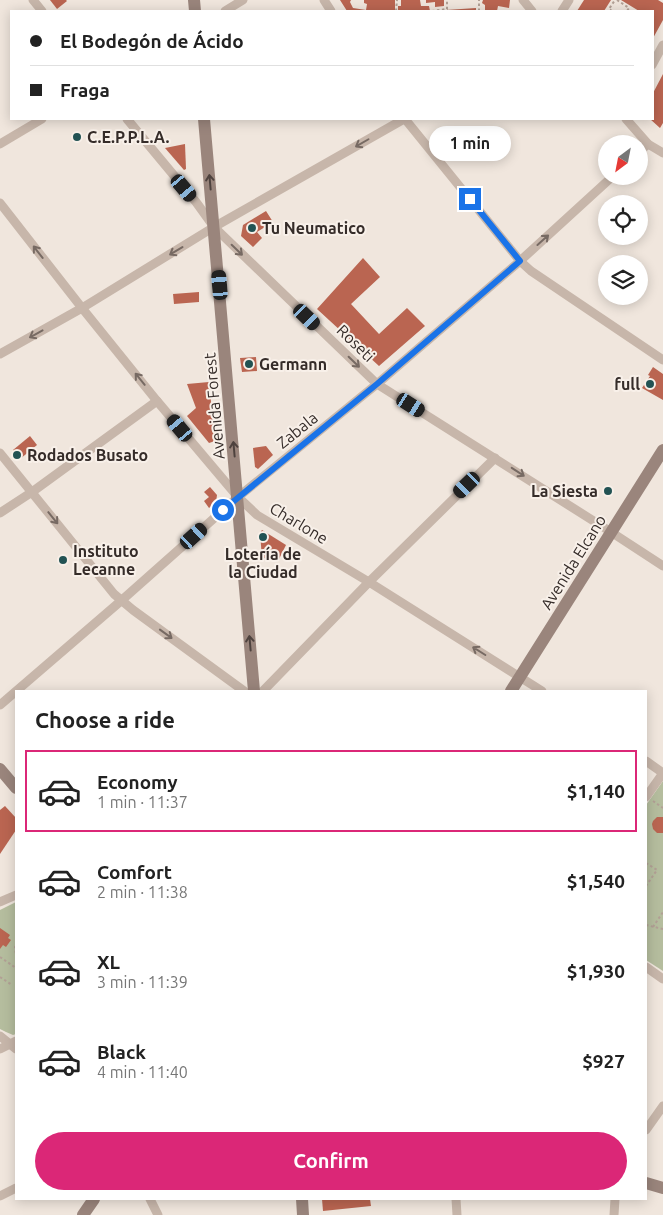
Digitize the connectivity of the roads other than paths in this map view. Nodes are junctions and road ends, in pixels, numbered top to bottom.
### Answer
1 (243, 0) edge
2 (523, 0) edge
3 (227, 10) edge
4 (531, 10) edge
5 (663, 45) edge
6 (654, 61) edge
7 (40, 120) edge
8 (128, 120) edge
9 (204, 120) edge
10 (402, 120) edge
11 (405, 120) edge
12 (627, 120) edge
13 (640, 135) edge
14 (0, 144) edge
15 (648, 144) edge
16 (663, 154) edge
17 (603, 185) edge
18 (0, 203) edge
19 (214, 228) junction
20 (520, 261) junction
21 (82, 308) junction
22 (0, 354) edge
23 (663, 360) edge
24 (377, 384) junction
25 (157, 401) junction
26 (663, 450) edge
27 (0, 453) edge
28 (495, 458) junction
29 (32, 492) junction
30 (238, 497) junction
31 (0, 513) edge
32 (611, 532) junction
33 (663, 566) edge
34 (369, 582) junction
35 (122, 600) junction
36 (520, 677) junction
37 (17, 690) edge
38 (243, 690) edge
39 (254, 690) edge
40 (264, 690) edge
41 (512, 690) edge
42 (540, 690) edge
43 (15, 692) edge
44 (0, 705) edge
45 (647, 762) edge
46 (0, 769) edge
47 (663, 772) edge
48 (15, 787) edge
49 (647, 796) edge
50 (15, 894) edge
51 (0, 902) edge
52 (647, 968) edge
53 (663, 979) edge
54 (0, 1036) edge
55 (14, 1045) edge
56 (0, 1049) edge
57 (663, 1106) edge
58 (647, 1129) edge
59 (647, 1183) edge
60 (15, 1188) edge
61 (663, 1188) edge
62 (0, 1196) edge
63 (93, 1200) edge
64 (150, 1200) edge
65 (302, 1200) edge
66 (456, 1200) edge
67 (615, 1200) edge
68 (83, 1215) edge
69 (158, 1215) edge
70 (303, 1215) edge
71 (457, 1215) edge
72 (614, 1215) edge

1 - 3 street
2 - 4 street
5 - 6 street
7 - 14 street
8 - 19 street, Roseti
19 -> 9 main road, Avenida Forest
10 -> 19 street
11 - 20 street
12 - 13 street
15 - 16 street
20 -> 17 street, Zabala
21 -> 18 street, Charlone
19 -> 21 street
19 -> 24 street, Roseti
30 -> 19 main road, Avenida Forest
20 - 23 street
20 - 24 street, Zabala
21 -> 22 street
25 -> 21 street, Charlone
24 - 28 street, Roseti
24 - 30 street, Zabala
25 - 29 street
25 - 30 street, Charlone
26 - 32 main road, Avenida Elcano
27 - 29 street
28 -> 32 street, Roseti
28 - 34 street
29 - 31 street
29 -> 35 street
30 - 34 street, Charlone
30 - 35 street, Zabala
39 -> 30 main road, Avenida Forest
32 - 33 street, Roseti
32 - 36 main road, Avenida Elcano
36 -> 34 street, Charlone
34 - 40 street
35 - 37 street, Zabala
35 -> 38 street
36 - 41 main road, Avenida Elcano
36 - 42 street, Charlone
43 - 44 street, Zabala
45 - 47 street
46 - 48 main road
47 - 49 street
50 - 51 street
52 - 53 street
54 - 55 street
55 - 56 street
57 - 58 street
59 - 61 main road
60 - 62 street
63 - 68 main road
64 - 69 street
65 - 70 main road
66 - 71 street
67 - 72 street

